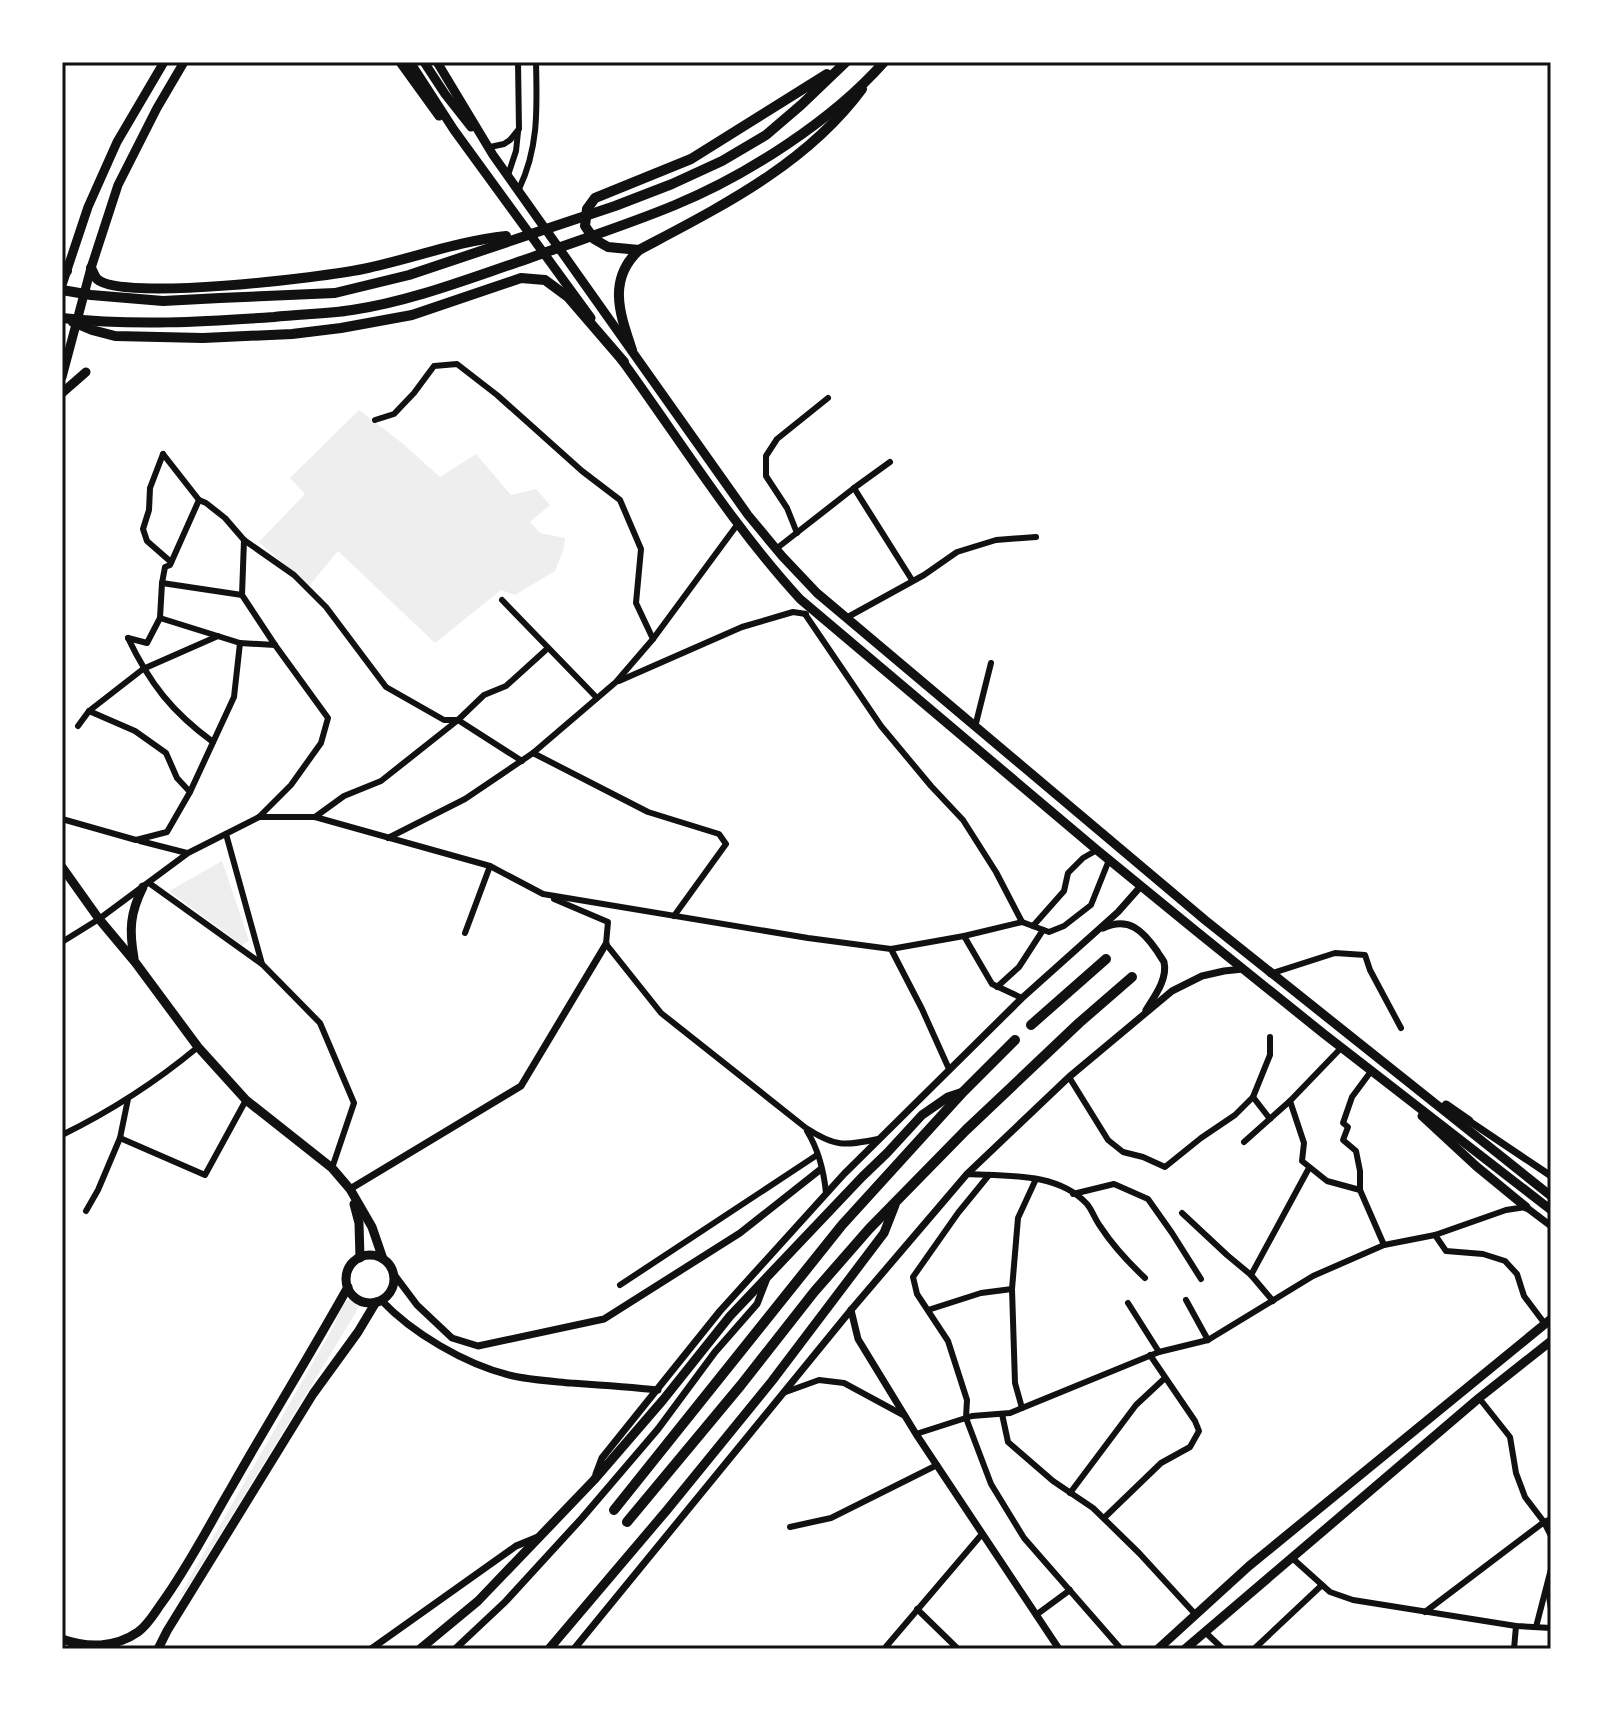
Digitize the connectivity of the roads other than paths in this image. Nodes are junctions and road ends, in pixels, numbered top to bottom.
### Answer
1 (164, 62) edge
2 (184, 62) edge
3 (400, 62) edge
4 (410, 62) edge
5 (424, 62) edge
6 (437, 62) edge
7 (518, 62) edge
8 (536, 62) edge
9 (846, 62) edge
10 (880, 66) edge
11 (519, 129) junction
12 (454, 130) junction
13 (491, 151) junction
14 (508, 175) junction
15 (519, 189) junction
16 (524, 235) junction
17 (639, 250) junction
18 (91, 268) junction
19 (64, 272) edge
20 (62, 287) edge
21 (63, 318) edge
22 (632, 350) junction
23 (624, 362) junction
24 (86, 372) dead end
25 (62, 377) edge
26 (62, 393) edge
27 (828, 398) dead end
28 (375, 420) dead end
29 (890, 462) dead end
30 (854, 488) junction
31 (199, 500) junction
32 (737, 525) junction
33 (797, 533) junction
34 (1036, 537) dead end
35 (244, 540) junction
36 (776, 549) junction
37 (171, 562) junction
38 (912, 580) junction
39 (162, 583) junction
40 (242, 595) junction
41 (502, 600) dead end
42 (805, 614) junction
43 (818, 615) junction
44 (160, 618) junction
45 (846, 618) junction
46 (218, 636) junction
47 (653, 639) junction
48 (240, 643) junction
49 (275, 645) junction
50 (548, 648) junction
51 (991, 663) dead end
52 (143, 669) junction
53 (616, 682) junction
54 (597, 698) junction
55 (89, 711) junction
56 (458, 720) junction
57 (78, 726) dead end
58 (975, 727) junction
59 (213, 742) junction
60 (533, 753) junction
61 (522, 761) junction
62 (190, 792) junction
63 (259, 817) junction
64 (315, 817) junction
65 (62, 819) edge
66 (226, 834) junction
67 (387, 838) junction
68 (136, 840) junction
69 (1097, 850) junction
70 (188, 853) junction
71 (1109, 860) junction
72 (490, 866) junction
73 (62, 867) edge
74 (146, 885) junction
75 (1141, 886) junction
76 (543, 894) junction
77 (674, 916) junction
78 (99, 919) junction
79 (1022, 922) junction
80 (1033, 926) junction
81 (1043, 930) junction
82 (465, 933) dead end
83 (1094, 933) junction
84 (964, 936) junction
85 (62, 942) edge
86 (606, 944) junction
87 (891, 949) junction
88 (1106, 959) dead end
89 (135, 962) junction
90 (262, 964) junction
91 (1243, 969) junction
92 (1270, 974) junction
93 (1132, 977) dead end
94 (997, 987) junction
95 (1022, 998) junction
96 (1144, 1014) junction
97 (1031, 1025) dead end
98 (1401, 1028) dead end
99 (1270, 1037) dead end
100 (1015, 1040) dead end
101 (198, 1047) junction
102 (1342, 1047) junction
103 (1383, 1062) junction
104 (949, 1069) junction
105 (1374, 1071) junction
106 (1069, 1077) junction
107 (963, 1092) junction
108 (1253, 1097) junction
109 (128, 1099) junction
110 (246, 1100) junction
111 (1290, 1101) junction
112 (1270, 1119) junction
113 (1469, 1121) joint
114 (806, 1128) junction
115 (62, 1135) edge
116 (120, 1138) junction
117 (878, 1139) junction
118 (1244, 1142) dead end
119 (817, 1155) junction
120 (332, 1168) junction
121 (1309, 1168) junction
122 (821, 1169) junction
123 (967, 1174) junction
124 (989, 1175) junction
125 (1551, 1176) edge
126 (1036, 1179) junction
127 (350, 1189) junction
128 (1360, 1190) junction
129 (826, 1193) junction
130 (1073, 1194) junction
131 (1551, 1196) edge
132 (896, 1201) junction
133 (1526, 1207) junction
134 (86, 1211) dead end
135 (1182, 1213) dead end
136 (1551, 1213) edge
137 (1537, 1215) junction
138 (1551, 1226) edge
139 (1435, 1235) junction
140 (1384, 1245) junction
141 (360, 1258) junction
142 (383, 1259) junction
143 (770, 1271) junction
144 (393, 1273) junction
145 (1251, 1275) junction
146 (1145, 1278) dead end
147 (1201, 1279) dead end
148 (620, 1285) dead end
149 (348, 1287) junction
150 (1012, 1289) junction
151 (1186, 1300) dead end
152 (378, 1301) junction
153 (1273, 1301) junction
154 (1128, 1303) dead end
155 (851, 1310) junction
156 (928, 1310) junction
157 (1548, 1322) edge
158 (452, 1338) junction
159 (1208, 1340) junction
160 (1551, 1341) edge
161 (446, 1349) junction
162 (1159, 1352) junction
163 (1150, 1355) junction
164 (1165, 1378) junction
165 (658, 1390) junction
166 (783, 1393) junction
167 (1479, 1398) junction
168 (1022, 1408) junction
169 (1002, 1414) junction
170 (906, 1417) junction
171 (966, 1418) junction
172 (916, 1434) junction
173 (937, 1465) junction
174 (594, 1480) junction
175 (1070, 1493) junction
176 (614, 1510) dead end
177 (1104, 1518) junction
178 (1548, 1521) edge
179 (627, 1522) dead end
180 (790, 1527) dead end
181 (982, 1534) junction
182 (1551, 1535) edge
183 (540, 1536) junction
184 (1291, 1557) junction
185 (1551, 1569) edge
186 (1322, 1585) junction
187 (1547, 1586) junction
188 (1070, 1590) junction
189 (917, 1609) junction
190 (1551, 1609) edge
191 (1425, 1612) junction
192 (1036, 1615) junction
193 (1196, 1615) junction
194 (1516, 1626) junction
195 (1536, 1627) junction
196 (1551, 1628) edge
197 (1205, 1632) junction
198 (62, 1639) edge
199 (159, 1648) edge
200 (371, 1649) edge
201 (420, 1649) edge
202 (455, 1649) edge
203 (549, 1649) edge
204 (574, 1649) edge
205 (884, 1649) edge
206 (958, 1649) edge
207 (1059, 1649) edge
208 (1121, 1649) edge
209 (1158, 1649) edge
210 (1185, 1649) edge
211 (1223, 1649) edge
212 (1254, 1649) edge
213 (1514, 1649) edge

1 - 19 main road
2 - 18 main road
3 - 12 main road
4 - 12 main road
5 - 13 main road
6 - 13 main road
7 - 11 street
8 - 15 street
9 - 16 highway
9 - 17 highway
10 - 17 highway
10 - 21 highway
11 - 13 street
11 - 14 street
12 - 23 main road
13 - 14 main road
14 - 15 main road
15 - 22 main road
16 - 18 highway
16 - 20 highway
17 - 22 highway
18 - 25 main road
19 - 20 main road
21 - 23 highway
22 - 36 main road
23 - 32 main road
24 - 26 main road
27 - 33 street
28 - 47 street
29 - 30 street
30 - 33 street
30 - 38 street
31 - 35 street
31 - 37 street
31 - 37 street
32 - 43 main road
32 - 47 street
33 - 36 street
34 - 38 street
35 - 40 street
35 - 56 street
36 - 45 main road
37 - 39 street
38 - 45 street
39 - 40 street
39 - 44 street
40 - 49 street
41 - 50 street
42 - 43 street
42 - 53 street
42 - 79 street
43 - 45 main road
43 - 69 main road
44 - 46 street
44 - 52 street
45 - 58 main road
46 - 48 street
46 - 52 street
47 - 53 street
48 - 49 street
48 - 59 street
49 - 63 street
50 - 54 street
50 - 56 street
51 - 58 street
52 - 55 street
52 - 59 street
53 - 54 street
54 - 60 street
55 - 57 street
55 - 62 street
56 - 61 street
56 - 64 street
58 - 92 main road
59 - 62 street
60 - 61 street
60 - 77 street
61 - 67 street
62 - 68 street
63 - 64 street
63 - 66 street
64 - 67 street
65 - 68 street
66 - 70 street
66 - 90 street
67 - 72 street
68 - 70 street
69 - 71 main road
69 - 80 street
70 - 74 street
71 - 75 main road
71 - 81 street
72 - 76 street
72 - 82 street
73 - 78 main road
74 - 78 street
74 - 89 main road
74 - 90 street
75 - 83 street
75 - 91 main road
76 - 77 street
76 - 86 street
77 - 87 street
78 - 85 street
78 - 89 main road
79 - 80 street
79 - 84 street
80 - 81 street
81 - 94 street
83 - 95 street
83 - 96 street
84 - 87 street
84 - 94 street
86 - 114 street
86 - 127 street
87 - 104 street
88 - 97 highway
89 - 101 main road
90 - 120 street
91 - 96 street
91 - 102 main road
92 - 98 street
92 - 103 main road
93 - 132 highway
94 - 95 street
95 - 104 street
96 - 106 street
99 - 108 street
100 - 107 highway
101 - 109 street
101 - 110 main road
102 - 105 main road
102 - 111 street
103 - 113 main road
103 - 131 main road
104 - 117 street
105 - 128 street
105 - 133 main road
105 - 136 main road
106 - 108 street
106 - 123 street
107 - 143 main road
107 - 176 highway
108 - 112 street
109 - 115 street
109 - 116 street
110 - 116 street
110 - 120 main road
111 - 112 street
111 - 121 street
112 - 118 street
113 - 125 street
114 - 117 street
114 - 119 street
116 - 134 street
117 - 129 street
119 - 122 street
119 - 148 street
120 - 127 main road
121 - 128 street
121 - 145 street
122 - 129 street
122 - 158 street
123 - 124 street
123 - 155 street
124 - 126 street
124 - 156 street
126 - 130 street
126 - 150 street
127 - 141 main road
127 - 142 main road
128 - 140 street
129 - 165 street
130 - 146 street
130 - 147 street
132 - 179 highway
132 - 203 main road
133 - 137 street
133 - 139 street
135 - 145 street
136 - 137 street
137 - 138 street
139 - 140 street
139 - 157 street
140 - 153 street
141 - 142 main road
141 - 149 main road
142 - 144 main road
143 - 174 main road
143 - 202 street
144 - 152 main road
144 - 158 street
145 - 153 street
149 - 152 main road
149 - 198 main road
150 - 156 street
150 - 168 street
151 - 159 street
152 - 161 street
152 - 199 main road
153 - 159 street
154 - 162 street
155 - 166 street
155 - 170 street
156 - 171 street
157 - 193 main road
158 - 161 street
159 - 162 street
160 - 167 main road
161 - 165 street
162 - 163 street
163 - 164 street
163 - 168 street
164 - 175 street
164 - 177 street
165 - 174 street
166 - 170 street
166 - 204 street
167 - 178 street
167 - 184 main road
168 - 169 street
169 - 171 street
169 - 175 street
170 - 172 street
171 - 172 street
171 - 188 street
172 - 173 street
173 - 180 street
173 - 181 street
174 - 183 main road
175 - 177 street
177 - 193 street
178 - 182 street
178 - 191 street
181 - 189 street
181 - 192 street
183 - 200 street
183 - 201 main road
184 - 186 street
184 - 197 main road
185 - 187 street
186 - 191 street
186 - 212 street
187 - 190 street
187 - 195 street
188 - 192 street
188 - 208 street
189 - 205 street
189 - 206 street
191 - 194 street
192 - 207 street
193 - 209 main road
194 - 195 street
194 - 213 street
195 - 196 street
197 - 210 main road
197 - 211 street

